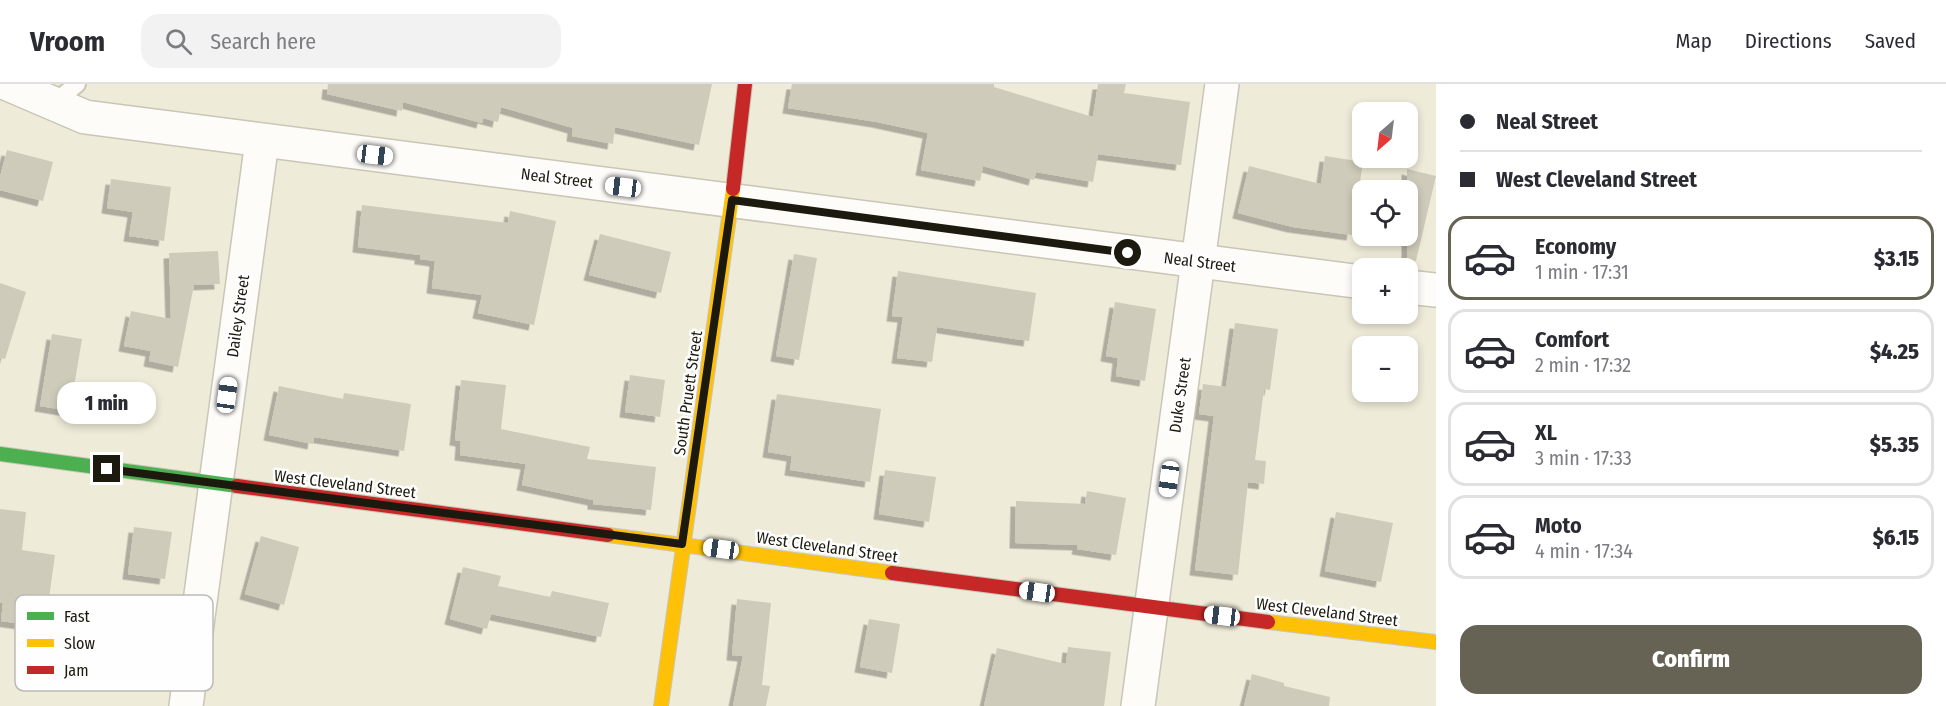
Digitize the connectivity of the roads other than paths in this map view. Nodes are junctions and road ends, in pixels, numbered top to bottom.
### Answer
1 (8, 84) edge
2 (745, 84) edge
3 (1222, 84) edge
4 (66, 93) edge
5 (262, 141) junction
6 (732, 200) junction
7 (1198, 263) junction
8 (1352, 281) edge
9 (1418, 289) edge
10 (1436, 291) edge
11 (0, 454) edge
12 (214, 484) junction
13 (682, 544) junction
14 (200, 595) edge
15 (1151, 608) junction
16 (1436, 642) edge
17 (188, 691) edge
18 (186, 706) edge
19 (661, 706) edge
20 (1138, 706) edge

1 - 4 street, Neal Street
2 - 6 street, South Pruett Street
3 - 7 street, Duke Street
4 - 5 street, Neal Street
5 - 6 street, Neal Street
5 - 12 street, Dailey Street
6 - 7 street, Neal Street
6 - 13 street, South Pruett Street
7 - 8 street, Neal Street
7 - 15 street, Duke Street
9 - 10 street
11 - 12 street, West Cleveland Street
12 - 13 street, West Cleveland Street
12 - 14 street, Dailey Street
13 - 15 street, West Cleveland Street
13 - 19 street, South Pruett Street
15 - 16 street, West Cleveland Street
15 - 20 street, Duke Street
17 - 18 street, Dailey Street

